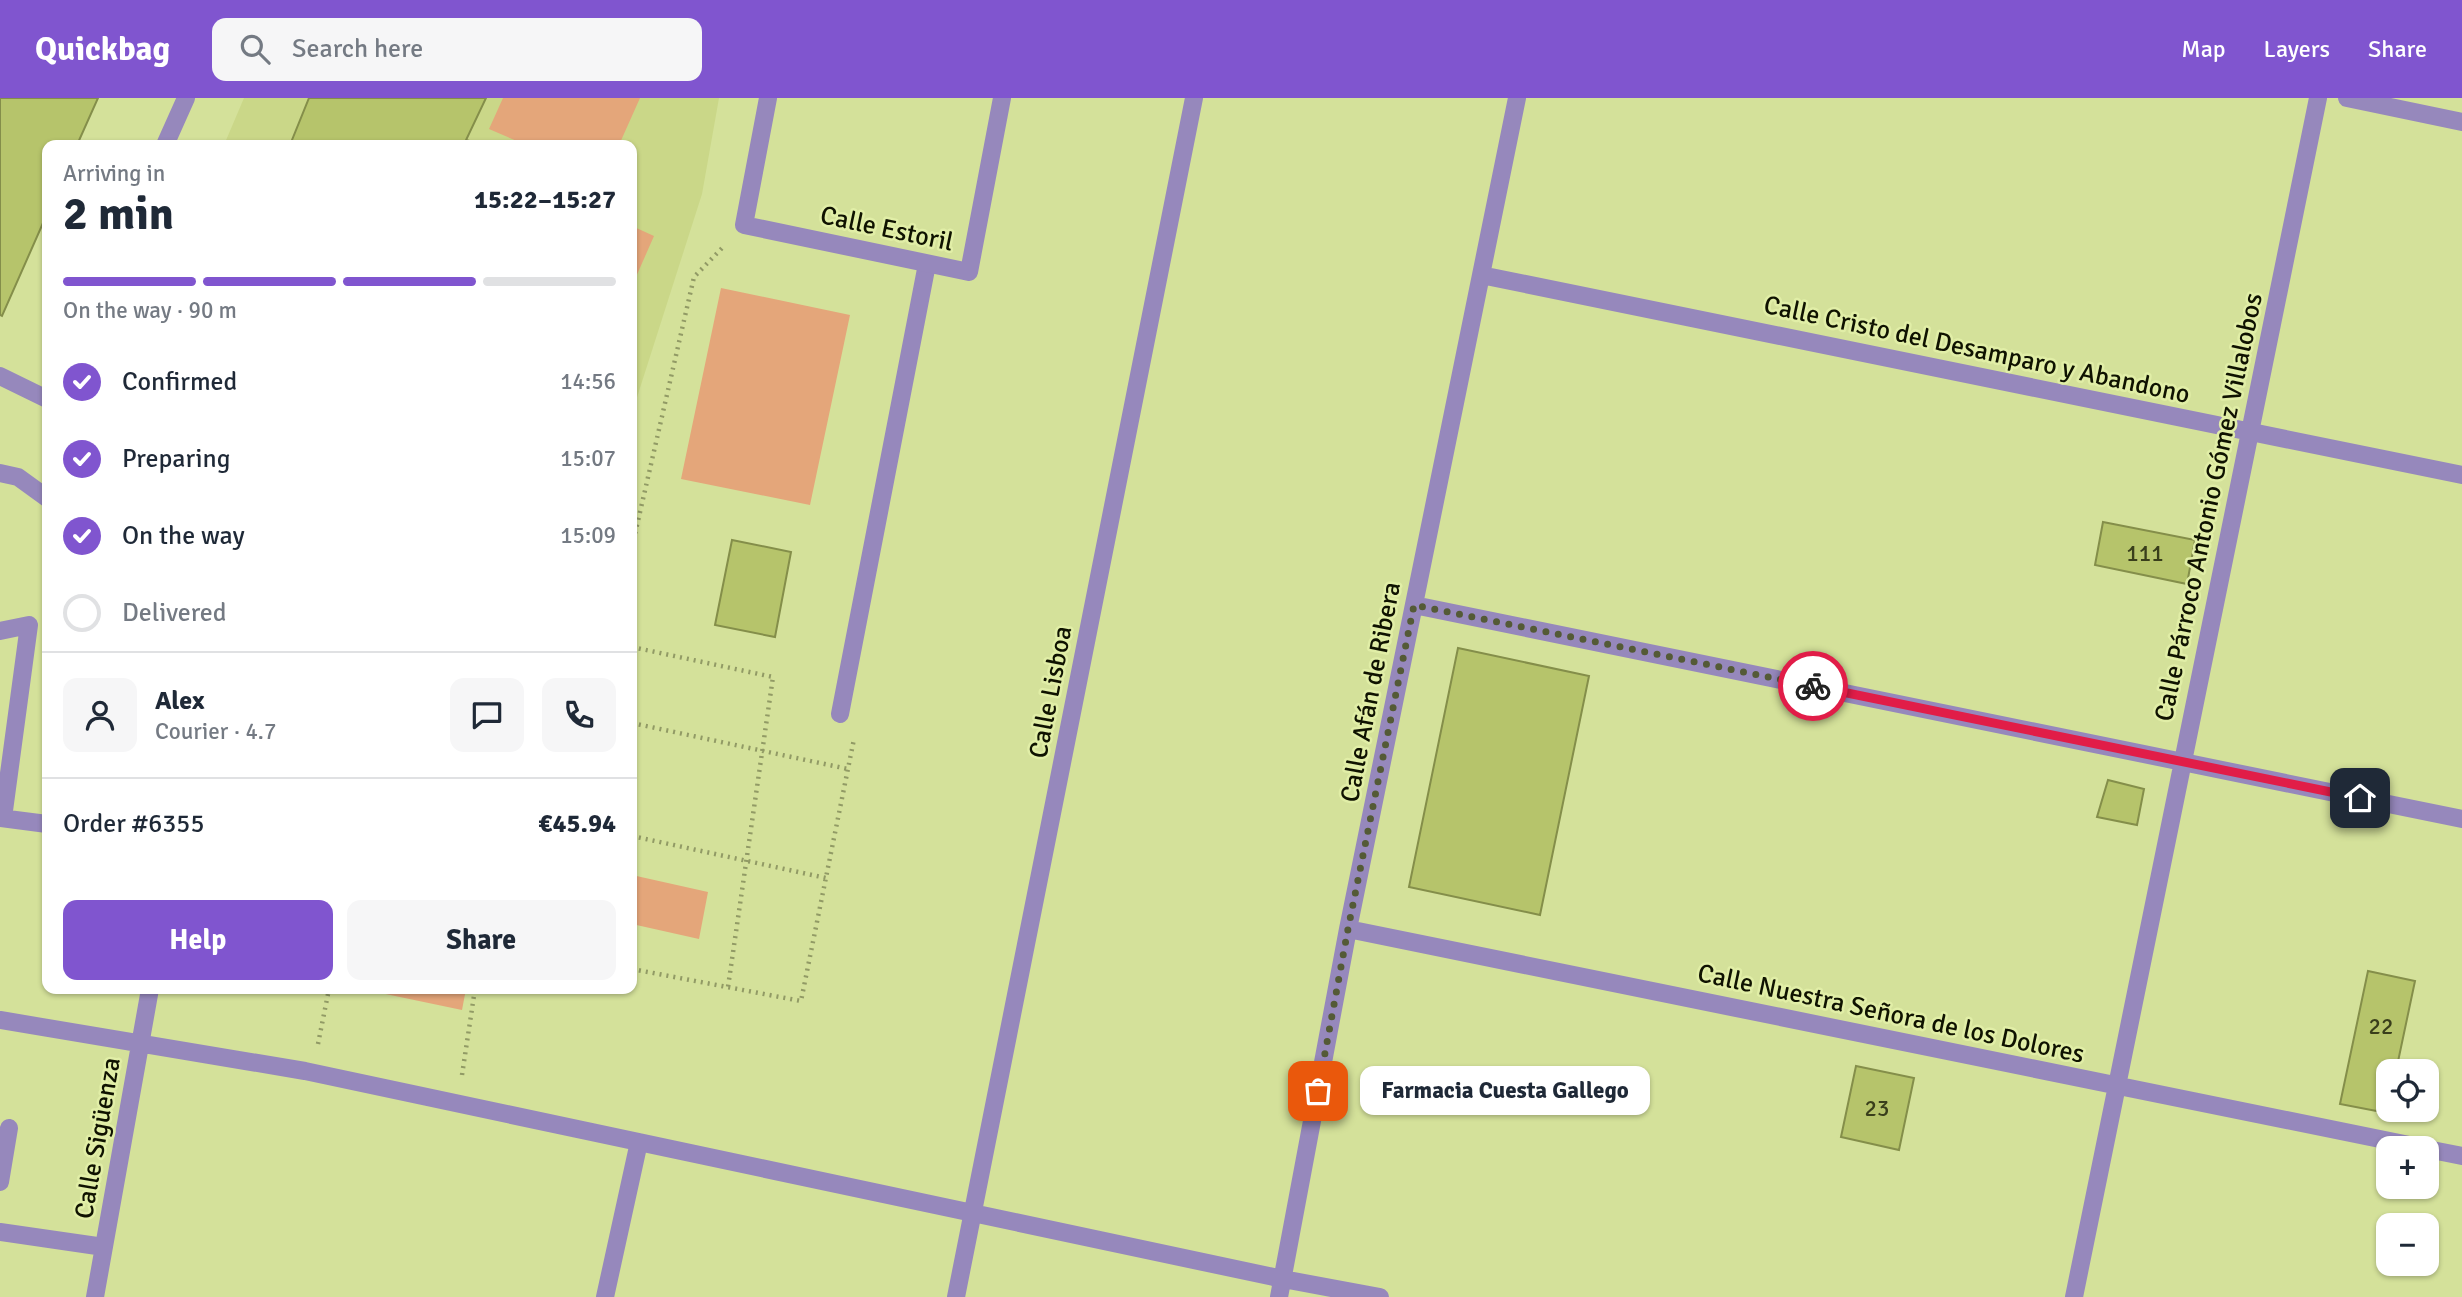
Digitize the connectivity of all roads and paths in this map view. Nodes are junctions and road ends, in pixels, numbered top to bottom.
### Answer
1 (186, 98) edge
2 (768, 98) edge
3 (1002, 98) edge
4 (1194, 98) edge
5 (1517, 98) edge
6 (2318, 98) edge
7 (2347, 98) edge
8 (2462, 122) edge
9 (166, 140) edge
10 (744, 225) junction
11 (927, 264) junction
12 (1481, 275) junction
13 (0, 376) edge
14 (42, 397) edge
15 (2250, 432) junction
16 (0, 472) edge
17 (2462, 475) edge
18 (42, 494) edge
19 (637, 525) edge
20 (1414, 605) junction
21 (0, 631) edge
22 (637, 648) edge
23 (840, 715) dead end
24 (637, 724) edge
25 (855, 730) dead end
26 (763, 751) junction
27 (2183, 762) junction
28 (848, 769) junction
29 (2, 818) edge
30 (2462, 819) edge
31 (42, 823) edge
32 (637, 837) edge
33 (747, 861) junction
34 (826, 878) junction
35 (1348, 929) junction
36 (637, 970) edge
37 (728, 987) junction
38 (149, 994) edge
39 (328, 994) edge
40 (474, 994) edge
41 (0, 1020) edge
42 (141, 1042) junction
43 (309, 1071) junction
44 (2117, 1086) junction
45 (458, 1103) junction
46 (9, 1128) dead end
47 (2376, 1138) edge
48 (639, 1142) junction
49 (2439, 1151) edge
50 (2462, 1156) edge
51 (0, 1182) edge
52 (973, 1213) junction
53 (0, 1232) edge
54 (104, 1247) junction
55 (1281, 1288) edge
56 (95, 1297) edge
57 (605, 1297) edge
58 (956, 1297) edge
59 (1380, 1297) edge
60 (2074, 1297) edge

1 - 9 street
2 - 10 street
3 - 11 street, Calle Estoril
4 - 52 street, Calle Lisboa
5 - 12 street, Calle Afán de Ribera
6 - 15 street, Calle Párroco Antonio Gómez Villalobos
7 - 8 street
10 - 11 street, Calle Estoril
10 - 19 path
11 - 23 street
12 - 15 street, Calle Cristo del Desamparo y Abandono
12 - 20 street, Calle Afán de Ribera
13 - 14 street
15 - 17 street, Calle Cristo del Desamparo y Abandono
15 - 27 street, Calle Párroco Antonio Gómez Villalobos
16 - 18 street
20 - 27 street
20 - 35 street, Calle Afán de Ribera
21 - 29 street
22 - 26 path
24 - 26 path
25 - 28 path
26 - 28 path
26 - 33 path
27 - 30 street
27 - 44 street, Calle Párroco Antonio Gómez Villalobos
28 - 34 path
29 - 31 street
32 - 33 path
33 - 34 path
33 - 37 path
34 - 37 path
35 - 44 street, Calle Nuestra Señora de los Dolores
35 - 55 street, Calle Afán de Ribera
36 - 37 path
38 - 42 street, Calle Sigüenza
39 - 43 path
40 - 45 path
41 - 42 street
42 - 43 street
42 - 54 street, Calle Sigüenza
43 - 45 street
44 - 47 street, Calle Nuestra Señora de los Dolores
44 - 60 street, Calle Párroco Antonio Gómez Villalobos
45 - 48 street
46 - 51 street
48 - 52 street
48 - 57 street
49 - 50 street, Calle Nuestra Señora de los Dolores
52 - 55 street
52 - 58 street, Calle Lisboa
53 - 54 street
54 - 56 street, Calle Sigüenza
55 - 59 street

